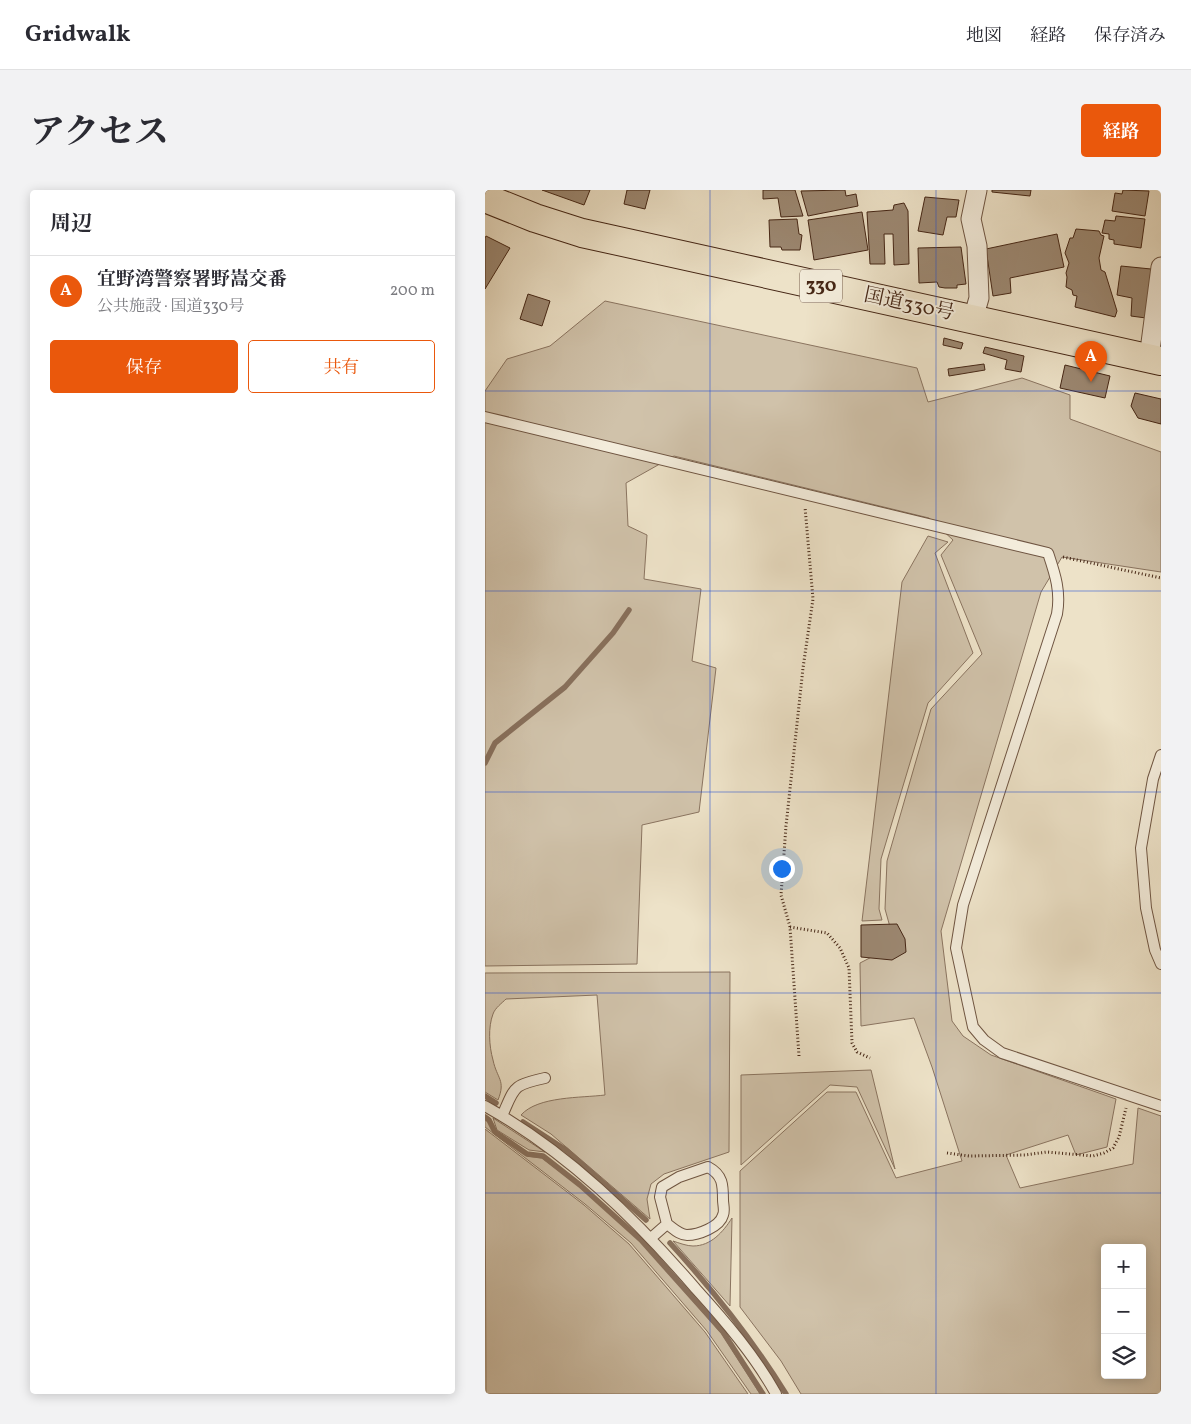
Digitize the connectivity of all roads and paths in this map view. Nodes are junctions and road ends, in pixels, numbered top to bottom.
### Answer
1 (977, 190) edge
2 (489, 200) edge
3 (1161, 267) edge
4 (973, 319) junction
5 (1155, 359) edge
6 (485, 417) edge
7 (805, 494) junction
8 (1048, 554) junction
9 (1161, 578) edge
10 (1161, 755) edge
11 (790, 928) junction
12 (1161, 964) edge
13 (799, 1056) dead end
14 (869, 1058) dead end
15 (545, 1078) dead end
16 (1129, 1096) junction
17 (485, 1106) edge
18 (1161, 1106) edge
19 (502, 1116) junction
20 (947, 1153) dead end
21 (667, 1224) junction
22 (651, 1238) junction
23 (776, 1394) edge

1 - 4 street
2 - 4 highway, 国道330号 / 330
3 - 5 street
4 - 5 highway, 国道330号 / 330
6 - 7 lane
7 - 8 lane
7 - 11 path
8 - 9 path
8 - 16 lane
10 - 12 lane
11 - 13 path
11 - 14 path
15 - 19 lane
16 - 18 lane
16 - 20 path
17 - 19 lane
19 - 22 lane
21 - 21 lane
21 - 22 lane
22 - 23 lane

